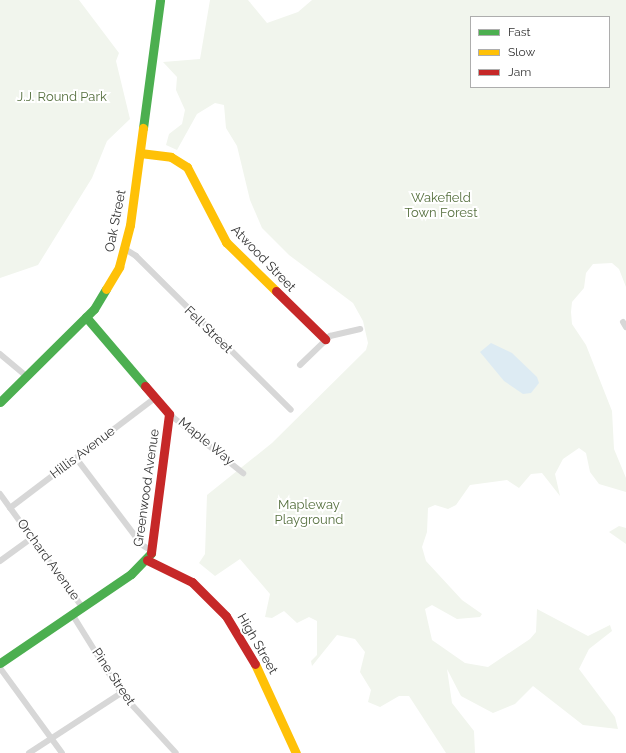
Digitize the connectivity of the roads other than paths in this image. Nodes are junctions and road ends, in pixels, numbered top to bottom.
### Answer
1 (160, 0) edge
2 (140, 153) junction
3 (125, 250) junction
4 (86, 317) junction
5 (360, 328) dead end
6 (325, 339) junction
7 (0, 354) edge
8 (300, 366) dead end
9 (27, 377) junction
10 (156, 398) junction
11 (0, 402) edge
12 (291, 410) dead end
13 (169, 414) junction
14 (76, 458) junction
15 (243, 473) dead end
16 (0, 494) edge
17 (10, 508) junction
18 (32, 538) junction
19 (152, 551) junction
20 (147, 560) junction
21 (0, 561) edge
22 (82, 607) junction
23 (72, 614) junction
24 (0, 663) edge
25 (0, 668) edge
26 (121, 693) junction
27 (51, 738) junction
28 (29, 753) edge
29 (62, 753) edge
30 (176, 753) edge
31 (296, 753) edge

1 - 2 street, Oak Street
2 - 3 street, Oak Street
2 - 6 street, Atwood Street
3 - 4 street, Oak Street
3 - 12 street, Fell Street
4 - 9 street, Oak Street
4 - 10 street, Greenwood Avenue
5 - 6 street
6 - 8 street
7 - 9 street
9 - 11 street, Oak Street
10 - 13 street, Greenwood Avenue
10 - 14 street, Hillis Avenue
13 - 15 street, Maple Way
13 - 19 street, Greenwood Avenue
14 - 17 street, Hillis Avenue
14 - 19 street
16 - 17 street, Orchard Avenue
17 - 18 street, Orchard Avenue
18 - 21 street
18 - 22 street, Orchard Avenue
19 - 20 street, Greenwood Avenue
20 - 22 street, Greenwood Avenue
20 - 31 street, High Street
22 - 23 street, Greenwood Avenue
23 - 24 street, Greenwood Avenue
23 - 26 street, Pine Street
25 - 27 street
26 - 27 street
26 - 30 street, Pine Street
27 - 28 street
27 - 29 street

